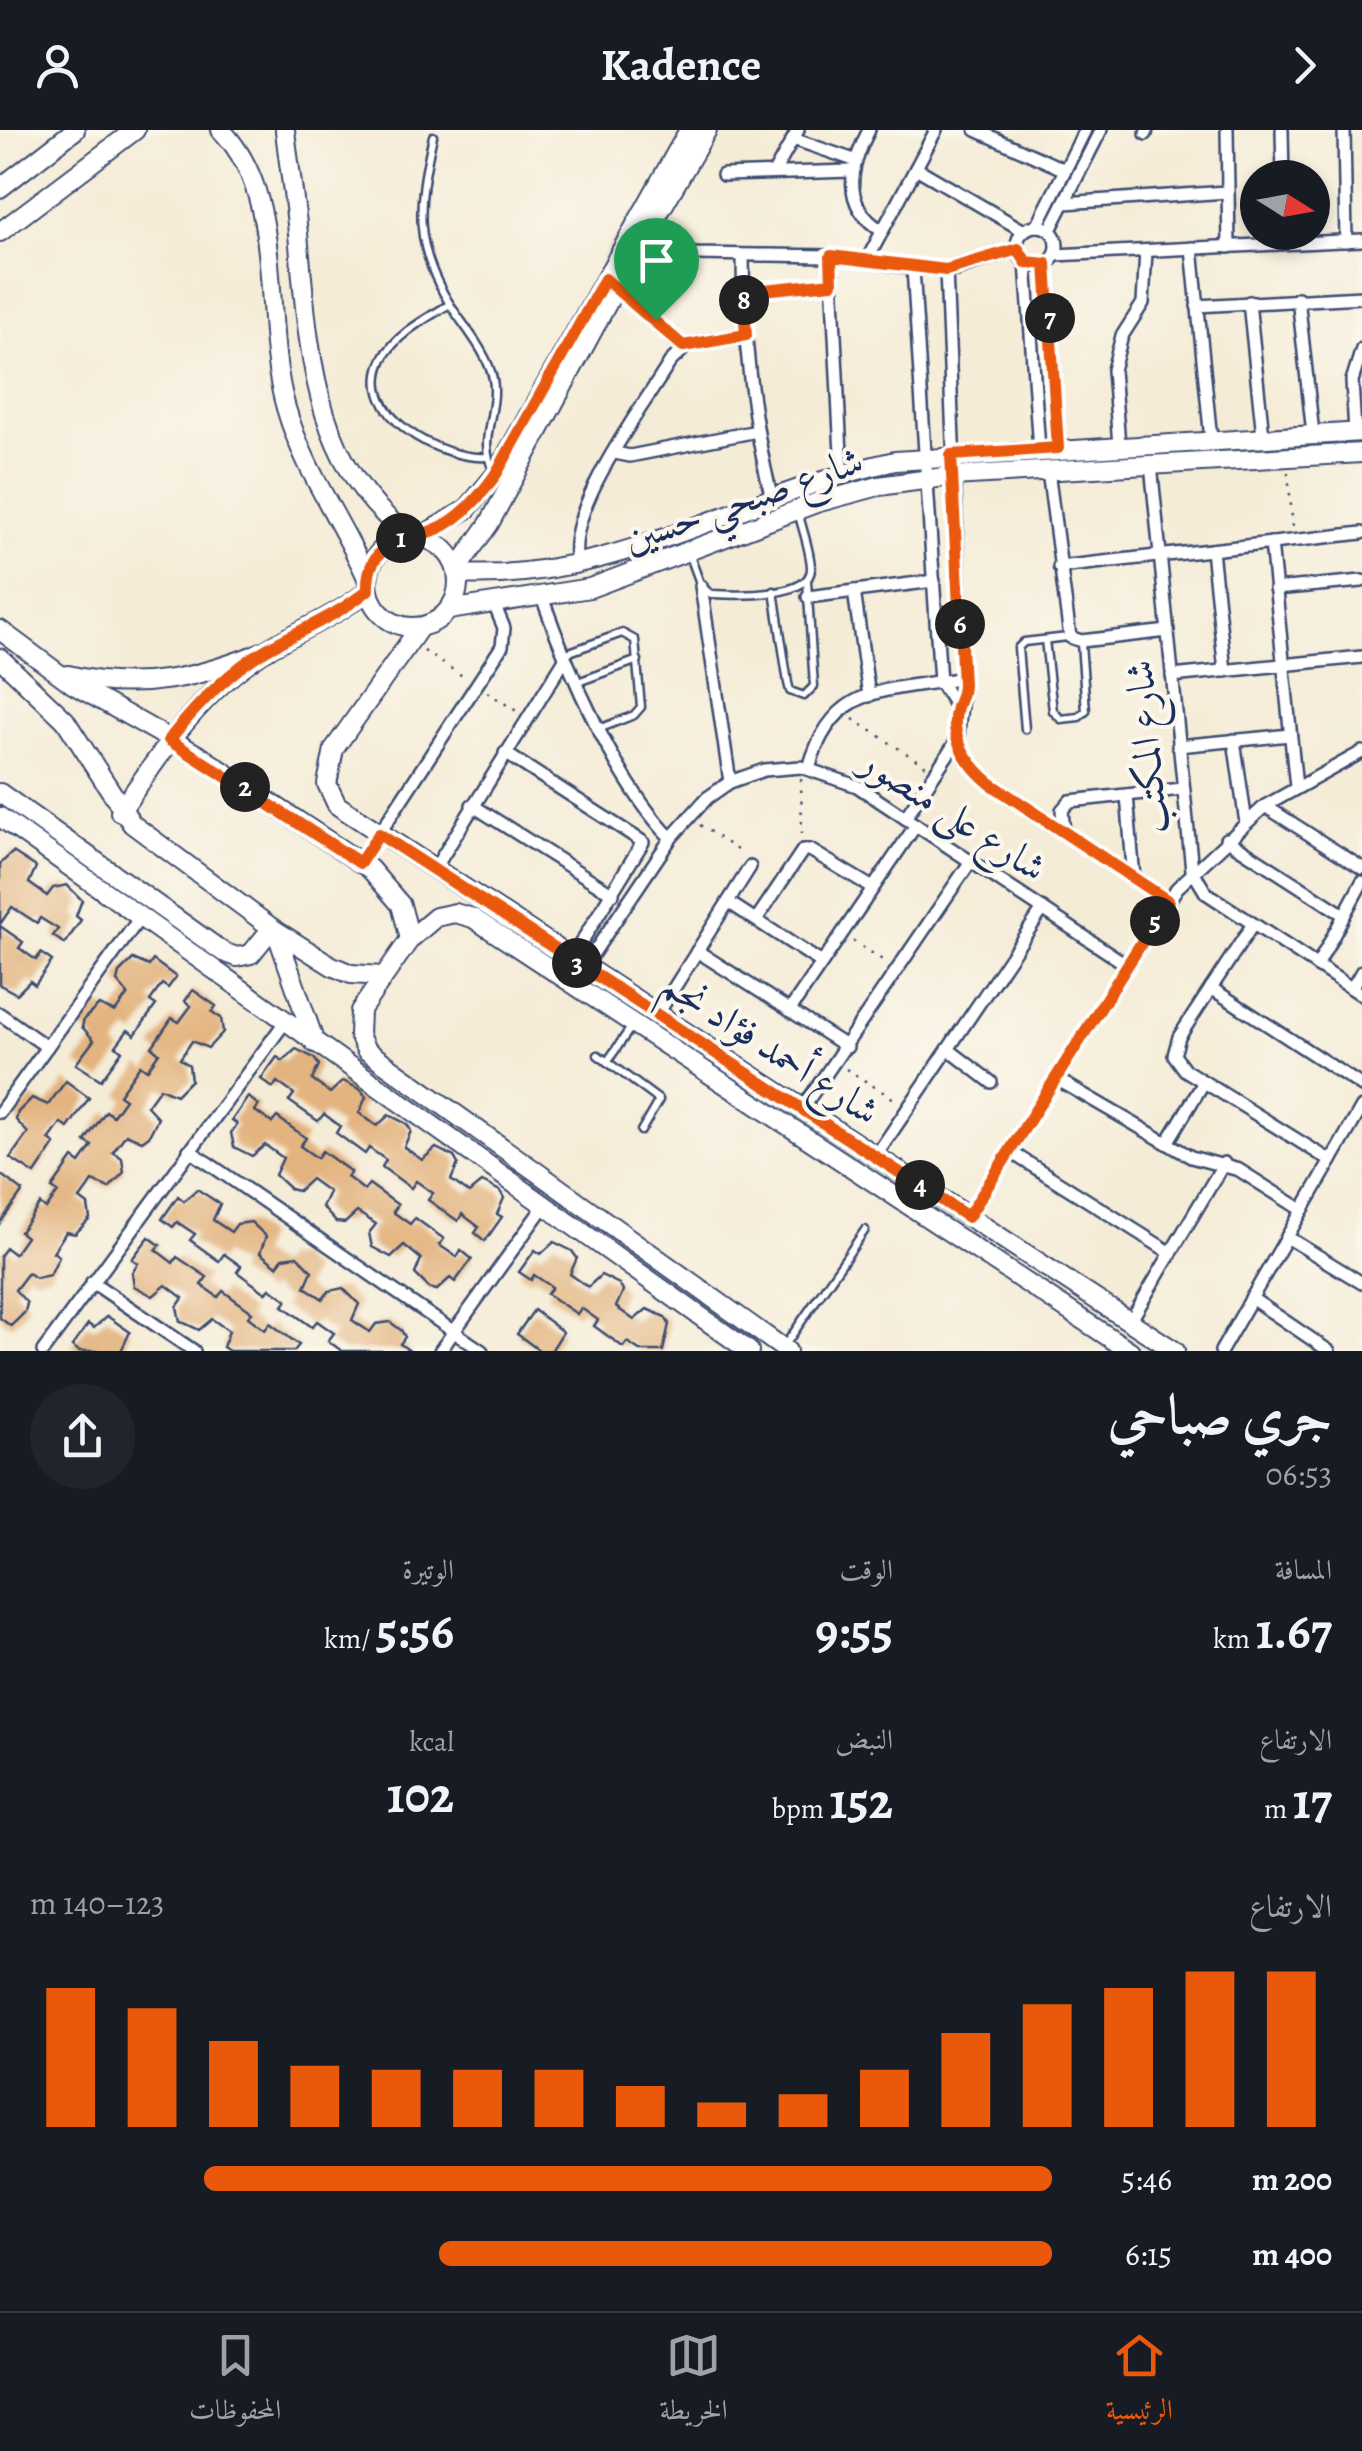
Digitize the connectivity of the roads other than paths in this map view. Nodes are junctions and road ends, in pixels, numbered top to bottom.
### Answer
1 (76, 130) edge
2 (135, 130) edge
3 (221, 130) edge
4 (285, 130) edge
5 (689, 130) edge
6 (707, 130) edge
7 (870, 130) edge
8 (936, 130) edge
9 (976, 130) edge
10 (1085, 130) edge
11 (1100, 130) edge
12 (1226, 130) edge
13 (1282, 130) edge
14 (1344, 130) edge
15 (795, 134) edge
16 (433, 136) dead end
17 (1283, 160) edge
18 (852, 165) junction
19 (916, 168) junction
20 (1064, 170) junction
21 (774, 173) junction
22 (723, 175) dead end
23 (0, 188) edge
24 (1227, 192) junction
25 (1064, 202) junction
26 (643, 226) junction
27 (1037, 229) junction
28 (882, 230) junction
29 (0, 232) edge
30 (1330, 239) edge
31 (1346, 240) junction
32 (1362, 240) edge
33 (1240, 244) edge
34 (1229, 246) junction
35 (1192, 248) junction
36 (1018, 249) junction
37 (1146, 251) junction
38 (743, 256) junction
39 (831, 256) junction
40 (867, 260) junction
41 (1050, 260) junction
42 (1026, 262) junction
43 (913, 268) junction
44 (946, 270) junction
45 (610, 283) junction
46 (832, 283) junction
47 (743, 292) junction
48 (1362, 297) edge
49 (1298, 298) junction
50 (1248, 302) junction
51 (450, 304) junction
52 (1197, 306) junction
53 (746, 335) junction
54 (683, 346) junction
55 (1362, 349) edge
56 (1358, 374) edge
57 (757, 431) junction
58 (1359, 432) edge
59 (1313, 434) junction
60 (1262, 436) junction
61 (1211, 440) junction
62 (1118, 445) junction
63 (1049, 449) junction
64 (615, 453) junction
65 (1362, 453) edge
66 (951, 455) junction
67 (486, 457) junction
68 (927, 457) junction
69 (1151, 465) junction
70 (1048, 472) junction
71 (496, 474) junction
72 (842, 474) junction
73 (952, 476) junction
74 (928, 478) junction
75 (772, 499) junction
76 (797, 510) junction
77 (1362, 533) edge
78 (415, 536) junction
79 (1270, 543) junction
80 (1212, 550) junction
81 (689, 554) junction
82 (1162, 555) junction
83 (578, 566) junction
84 (1059, 567) junction
85 (457, 571) junction
86 (807, 581) junction
87 (934, 581) junction
88 (1362, 581) edge
89 (368, 585) junction
90 (701, 586) junction
91 (1275, 589) junction
92 (774, 591) junction
93 (854, 591) junction
94 (808, 597) junction
95 (542, 598) junction
96 (494, 604) junction
97 (449, 610) junction
98 (420, 627) junction
99 (0, 630) edge
100 (1168, 631) junction
101 (1075, 639) junction
102 (1046, 640) junction
103 (267, 650) junction
104 (564, 657) junction
105 (1362, 657) edge
106 (0, 658) edge
107 (638, 660) junction
108 (1283, 665) junction
109 (1225, 671) junction
110 (53, 672) junction
111 (1172, 676) junction
112 (963, 678) junction
113 (577, 682) junction
114 (940, 682) junction
115 (868, 696) junction
116 (957, 708) junction
117 (601, 728) junction
118 (1025, 730) dead end
119 (1290, 735) junction
120 (169, 740) junction
121 (958, 740) junction
122 (1234, 740) junction
123 (1178, 746) junction
124 (1362, 752) edge
125 (506, 753) junction
126 (805, 768) junction
127 (730, 782) junction
128 (1296, 786) junction
129 (1182, 789) junction
130 (0, 794) edge
131 (1127, 795) junction
132 (472, 805) junction
133 (1265, 806) junction
134 (120, 812) junction
135 (0, 817) edge
136 (910, 821) junction
137 (1246, 823) junction
138 (1064, 833) junction
139 (379, 834) junction
140 (671, 838) junction
141 (1226, 839) junction
142 (971, 862) junction
143 (360, 863) junction
144 (752, 864) road end
145 (1362, 868) edge
146 (434, 870) junction
147 (1192, 870) junction
148 (1134, 879) junction
149 (1362, 882) edge
150 (873, 888) junction
151 (613, 894) junction
152 (1168, 901) junction
153 (728, 902) junction
154 (1043, 909) junction
155 (1344, 915) junction
156 (138, 919) junction
157 (756, 920) junction
158 (1253, 924) junction
159 (274, 930) junction
160 (410, 939) junction
161 (697, 951) junction
162 (822, 962) junction
163 (578, 963) junction
164 (1127, 965) junction
165 (1317, 966) junction
166 (1362, 970) edge
167 (382, 976) junction
168 (1211, 988) junction
169 (1357, 992) edge
170 (790, 1010) junction
171 (0, 1014) edge
172 (656, 1015) junction
173 (284, 1022) junction
174 (634, 1023) junction
175 (315, 1043) junction
176 (47, 1047) junction
177 (847, 1047) junction
178 (948, 1049) junction
179 (598, 1055) dead end
180 (608, 1062) junction
181 (1055, 1078) junction
182 (991, 1082) dead end
183 (1204, 1082) junction
184 (1362, 1086) edge
185 (1362, 1108) edge
186 (802, 1109) junction
187 (0, 1112) edge
188 (642, 1131) dead end
189 (1167, 1143) junction
190 (190, 1150) junction
191 (1009, 1151) junction
192 (876, 1156) junction
193 (1331, 1161) junction
194 (1224, 1164) junction
195 (544, 1206) junction
196 (1302, 1210) junction
197 (968, 1217) junction
198 (865, 1230) dead end
199 (1287, 1237) junction
200 (1171, 1253) junction
201 (92, 1282) junction
202 (1362, 1283) edge
203 (1251, 1298) junction
204 (1130, 1322) junction
205 (454, 1332) junction
206 (745, 1350) edge
207 (785, 1350) edge
208 (43, 1351) edge
209 (194, 1351) edge
210 (440, 1351) edge
211 (482, 1351) edge
212 (1130, 1351) edge
213 (1175, 1351) edge
214 (1221, 1351) edge
215 (1329, 1351) edge

1 - 23 street
2 - 29 street
3 - 89 street
4 - 78 street
5 - 26 street
6 - 26 street
7 - 18 street
8 - 19 street
9 - 20 street
10 - 20 street
11 - 25 street
12 - 24 street
13 - 17 street
14 - 31 street
15 - 18 street
15 - 21 street
16 - 51 lane
18 - 21 street
18 - 28 street
19 - 27 street
19 - 28 street
20 - 27 street
21 - 22 street
24 - 25 street
24 - 34 street
25 - 27 street
26 - 38 street
26 - 45 street
27 - 36 street
27 - 41 street
28 - 40 street
30 - 31 street
31 - 32 street
33 - 34 street
34 - 35 street
35 - 37 street
35 - 52 street
36 - 42 street
36 - 44 street
37 - 41 street
37 - 62 street
38 - 39 street
38 - 47 street
39 - 40 street
39 - 46 street
40 - 43 street
41 - 42 street
41 - 63 street
42 - 63 street
43 - 44 street
43 - 68 street
44 - 66 street
45 - 54 street
45 - 71 street
45 - 85 street
46 - 47 street
46 - 72 street
47 - 53 street
48 - 49 street
49 - 50 street
49 - 59 street
50 - 52 street
50 - 60 street
51 - 67 lane
51 - 67 lane
52 - 61 street
53 - 54 street
53 - 57 street
54 - 64 street
55 - 56 street
56 - 58 street
57 - 64 street
57 - 75 street
58 - 59 street, شارع صبحي حسين
59 - 60 street, شارع صبحي حسين
60 - 61 street, شارع صبحي حسين
61 - 62 street, شارع صبحي حسين
62 - 63 street, شارع صبحي حسين
63 - 66 street, شارع صبحي حسين
64 - 83 street
65 - 69 street, شارع صبحي حسين
66 - 68 street, شارع صبحي حسين
66 - 73 street
67 - 71 lane
68 - 72 street, شارع صبحي حسين
68 - 74 street
69 - 70 street, شارع صبحي حسين
69 - 82 street, شارع المكتب
70 - 73 street, شارع صبحي حسين
70 - 84 street
71 - 78 street
72 - 75 street, شارع صبحي حسين
73 - 74 street, شارع صبحي حسين
73 - 112 street
74 - 76 street, شارع صبحي حسين
74 - 87 street
75 - 83 street, شارع صبحي حسين
76 - 81 street, شارع صبحي حسين
76 - 86 lane
77 - 79 street
78 - 85 street
78 - 89 street
79 - 80 street
79 - 91 street
80 - 82 street
80 - 109 street
81 - 90 lane
81 - 95 street, شارع صبحي حسين
82 - 84 street
82 - 100 street, شارع المكتب
83 - 85 street, شارع صبحي حسين
84 - 101 street
85 - 97 street
86 - 92 lane
86 - 94 lane
87 - 93 street
87 - 114 street
88 - 91 street
89 - 98 street
89 - 103 street
90 - 92 lane
90 - 127 street
91 - 108 street
92 - 94 lane
93 - 94 street
93 - 115 street
95 - 96 street, شارع صبحي حسين
95 - 104 street
96 - 97 street, شارع صبحي حسين
96 - 139 street
97 - 98 street
98 - 139 street, شارع أحمد فؤاد نجم
99 - 110 street
100 - 101 street
100 - 111 street, شارع المكتب
101 - 102 lane
101 - 102 lane
102 - 118 lane
103 - 110 street
103 - 120 street
104 - 107 lane
104 - 113 street
104 - 125 street
105 - 108 street
106 - 134 street
107 - 113 lane
107 - 117 lane
108 - 109 street
108 - 119 street
109 - 111 street
110 - 120 street
111 - 123 street, شارع المكتب
112 - 114 street
112 - 116 street
113 - 117 street
114 - 115 street
114 - 116 street
115 - 126 street
116 - 121 street
117 - 140 street
119 - 122 street
119 - 128 street
120 - 134 street
120 - 143 street
121 - 136 street
121 - 138 street
122 - 123 street
122 - 137 street
123 - 129 street, شارع المكتب
124 - 128 street
125 - 132 street
125 - 151 street
126 - 127 street, شارع على منصور
126 - 136 street, شارع على منصور
127 - 140 street, شارع على منصور
128 - 133 street
129 - 131 street
129 - 147 street, شارع المكتب
130 - 159 street
131 - 138 street
131 - 148 street
132 - 146 street
132 - 151 street
133 - 137 street
133 - 145 street
134 - 159 street
135 - 156 street
136 - 142 street, شارع على منصور
136 - 150 street
137 - 141 street
138 - 148 street
139 - 143 street
139 - 146 street, شارع أحمد فؤاد نجم
140 - 163 street, شارع على منصور
141 - 147 street
141 - 155 street
142 - 154 street, شارع على منصور
142 - 177 street
143 - 160 street
144 - 153 street
146 - 163 street, شارع أحمد فؤاد نجم
147 - 152 street
147 - 158 street, شارع المكتب
148 - 152 street
149 - 155 street
150 - 157 street
150 - 162 street
151 - 163 street
152 - 164 street
153 - 157 street
153 - 161 street
154 - 164 street, شارع على منصور
154 - 178 street
155 - 165 street
156 - 173 street
156 - 176 street
157 - 162 street
158 - 165 street, شارع المكتب
158 - 168 street
159 - 167 street
159 - 175 street
160 - 167 street
160 - 174 street, شارع أحمد فؤاد نجم
161 - 170 street
161 - 172 street
162 - 170 street
163 - 172 street, شارع أحمد فؤاد نجم
164 - 181 street
165 - 169 street, شارع المكتب
166 - 169 street
167 - 207 street
168 - 183 street
168 - 184 street
170 - 177 street
171 - 176 street
172 - 186 street, شارع أحمد فؤاد نجم
173 - 175 street
173 - 190 street
174 - 180 lane
174 - 212 street, شارع أحمد فؤاد نجم
175 - 195 street
176 - 187 street
177 - 186 street
178 - 182 street
178 - 192 street
179 - 180 lane
180 - 188 lane
181 - 189 street
181 - 191 street
183 - 189 street
183 - 193 street
185 - 193 street
186 - 192 street, شارع أحمد فؤاد نجم
189 - 194 street
190 - 201 street
190 - 205 street
191 - 197 street
191 - 200 street
192 - 197 street, شارع أحمد فؤاد نجم
193 - 196 street
194 - 196 street
194 - 200 street
195 - 205 street
195 - 206 street
196 - 199 street
197 - 204 street, شارع أحمد فؤاد نجم
198 - 207 lane
199 - 202 street
199 - 203 street
200 - 204 street
201 - 208 street
201 - 209 street
203 - 214 street
203 - 215 street
204 - 213 street, شارع أحمد فؤاد نجم
205 - 210 street
205 - 211 street

